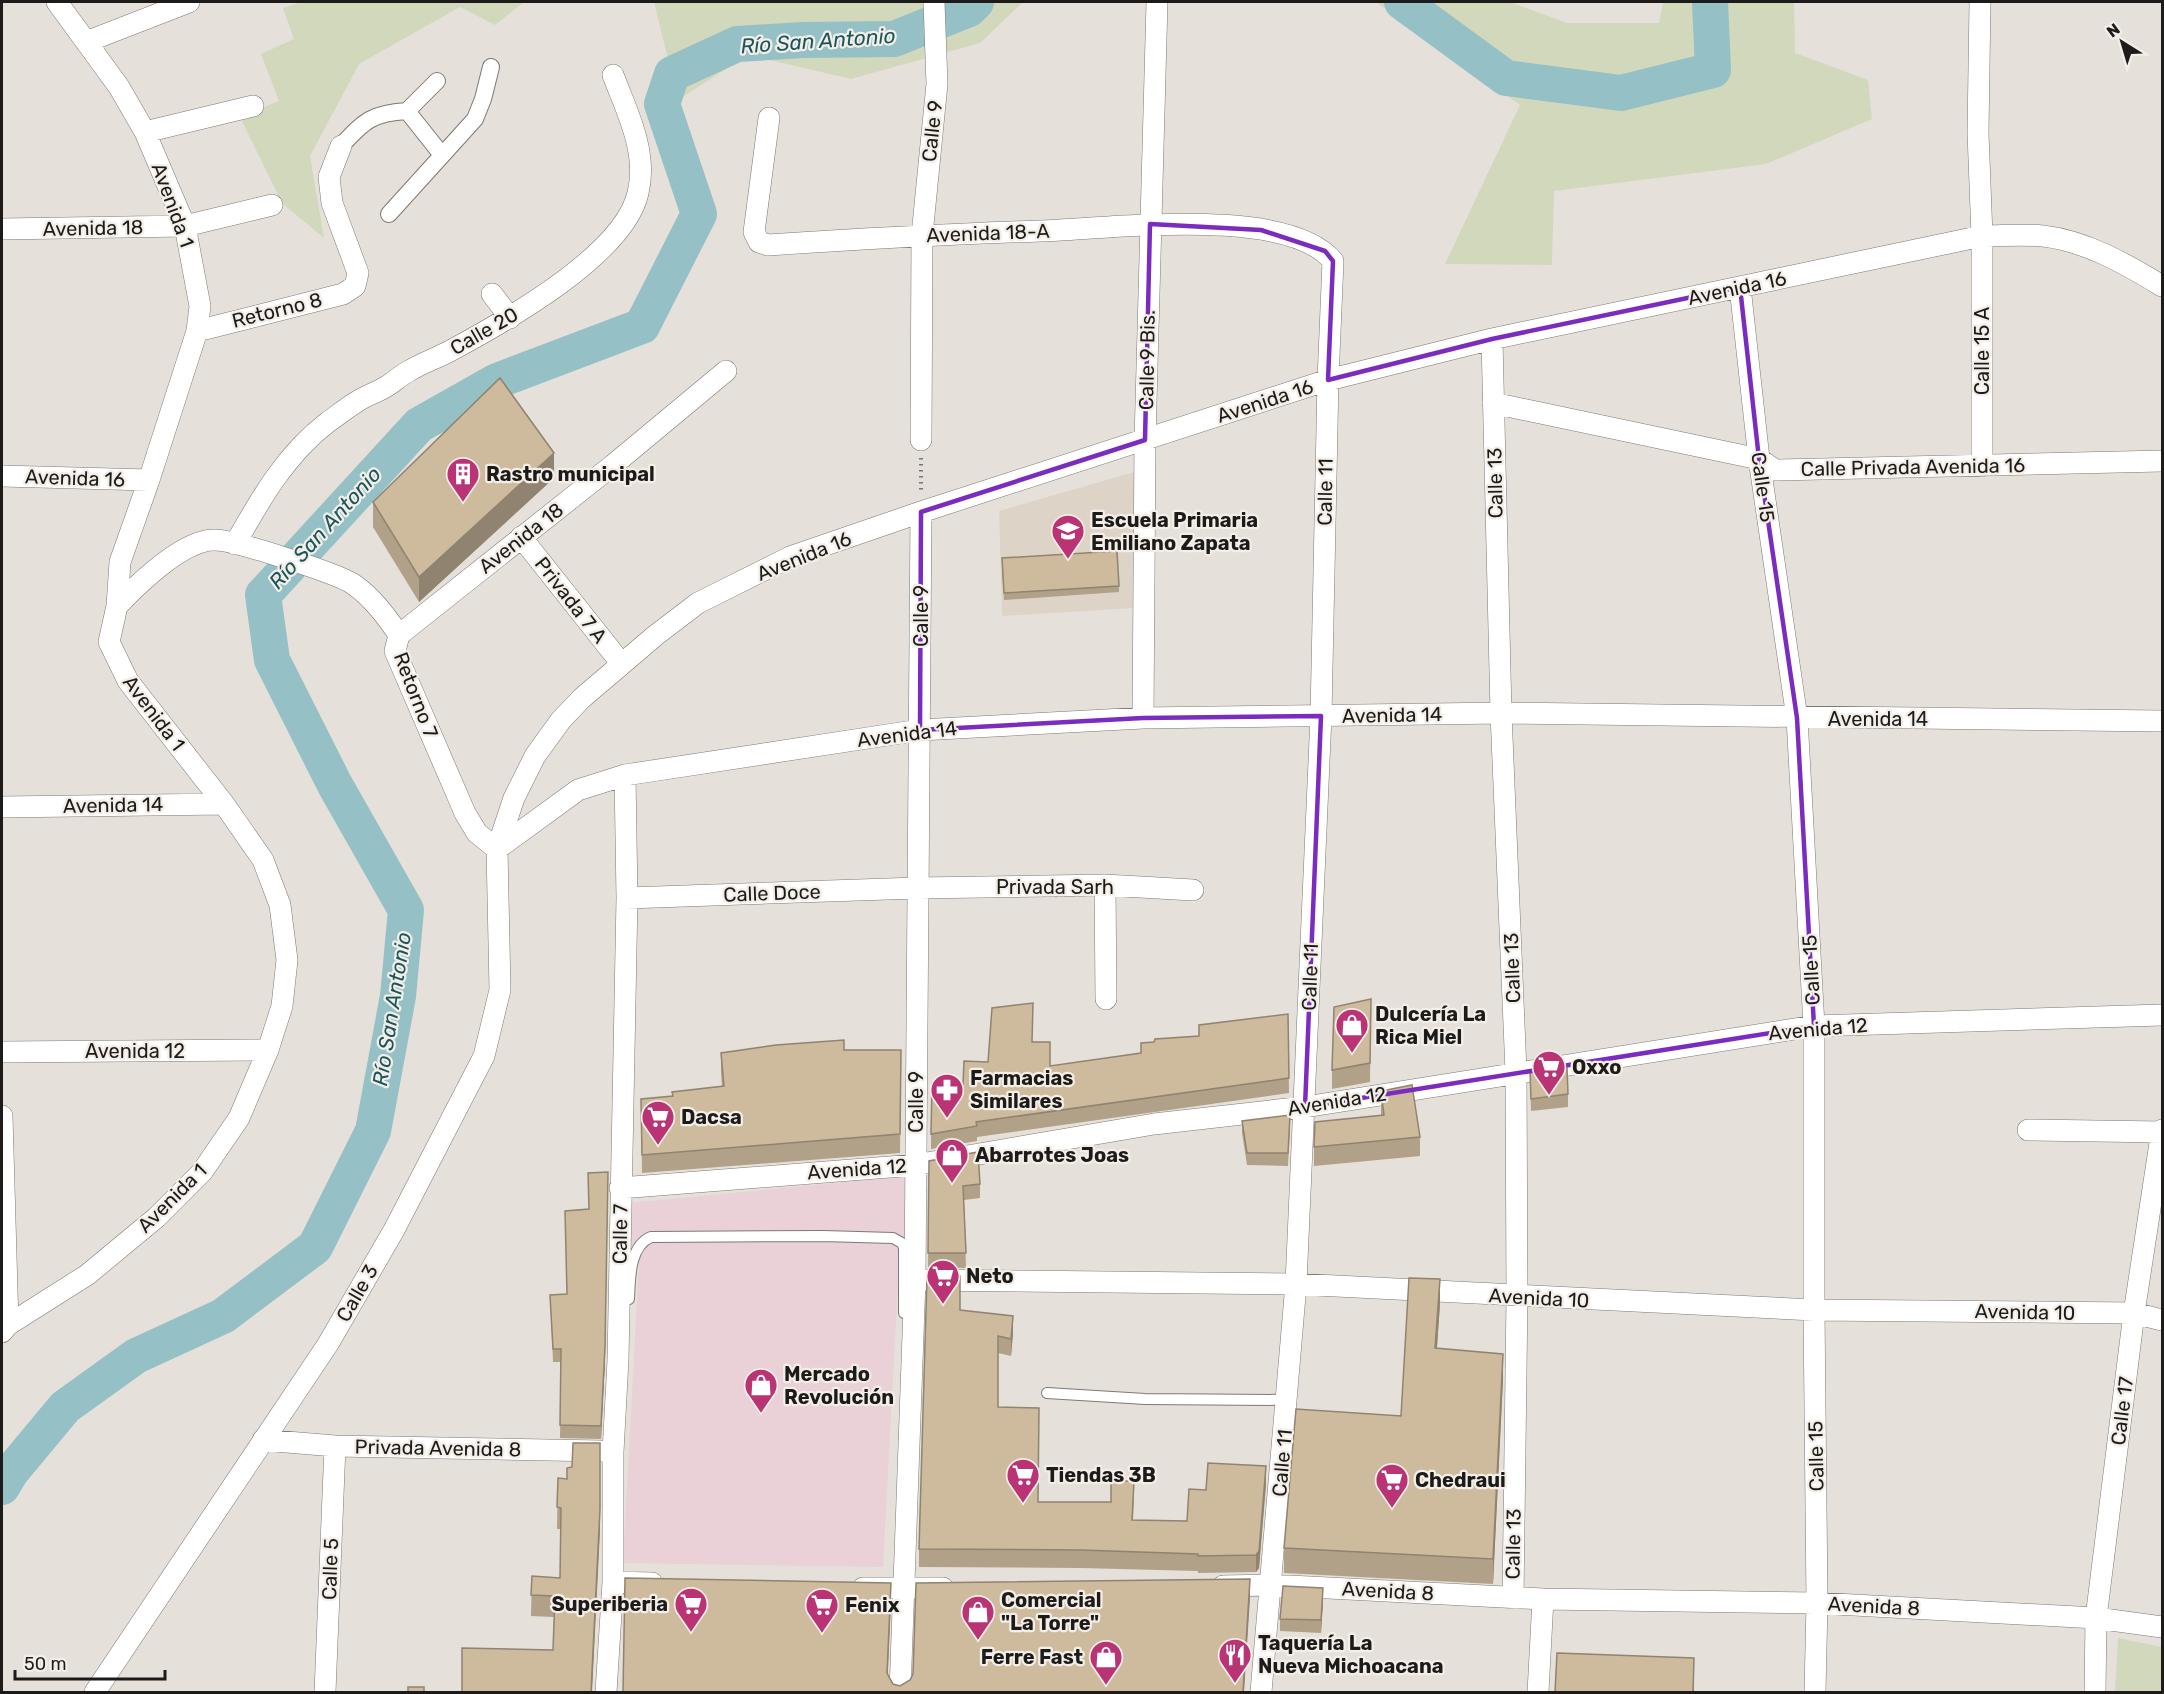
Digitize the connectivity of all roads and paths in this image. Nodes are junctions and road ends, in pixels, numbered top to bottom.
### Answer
1 (57, 2) edge
2 (189, 2) edge
3 (934, 2) edge
4 (1157, 2) edge
5 (1980, 2) edge
6 (86, 42) junction
7 (491, 67) dead end
8 (613, 75) dead end
9 (437, 81) dead end
10 (253, 106) dead end
11 (407, 111) junction
12 (769, 118) dead end
13 (145, 132) junction
14 (341, 146) joint
15 (442, 155) junction
16 (272, 205) dead end
17 (389, 214) dead end
18 (1150, 224) junction
19 (185, 226) junction
20 (2, 229) edge
21 (922, 236) junction
22 (1982, 236) junction
23 (1333, 261) joint
24 (2163, 286) edge
25 (1740, 287) junction
26 (492, 294) dead end
27 (510, 318) junction
28 (197, 331) junction
29 (1492, 339) junction
30 (726, 371) dead end
31 (1328, 380) junction
32 (1493, 402) junction
33 (921, 440) joint
34 (1145, 440) junction
35 (1759, 459) junction
36 (2163, 461) edge
37 (1983, 466) junction
38 (2, 476) edge
39 (149, 480) junction
40 (921, 512) junction
41 (521, 537) junction
42 (240, 545) junction
43 (117, 606) junction
44 (399, 635) junction
45 (621, 663) junction
46 (1501, 713) junction
47 (1321, 716) junction
48 (1143, 718) junction
49 (1797, 718) junction
50 (2163, 721) edge
51 (920, 730) junction
52 (625, 776) junction
53 (224, 804) junction
54 (2, 807) edge
55 (497, 849) junction
56 (1105, 885) junction
57 (917, 888) junction
58 (1193, 890) dead end
59 (627, 898) junction
60 (1106, 999) dead end
61 (2163, 1015) edge
62 (1814, 1026) junction
63 (268, 1050) junction
64 (2, 1052) edge
65 (1516, 1072) junction
66 (1305, 1107) junction
67 (2, 1116) edge
68 (2028, 1130) dead end
69 (2162, 1131) edge
70 (915, 1165) junction
71 (620, 1188) junction
72 (915, 1280) junction
73 (1296, 1284) junction
74 (1517, 1297) junction
75 (1814, 1310) junction
76 (2134, 1313) junction
77 (2163, 1320) edge
78 (914, 1325) junction
79 (5, 1328) edge
80 (618, 1360) junction
81 (1047, 1393) dead end
82 (1288, 1400) junction
83 (263, 1440) junction
84 (335, 1446) junction
85 (613, 1452) junction
86 (614, 1582) junction
87 (672, 1583) edge
88 (1199, 1586) edge
89 (1270, 1586) junction
90 (846, 1587) edge
91 (963, 1588) edge
92 (904, 1589) junction
93 (1513, 1598) junction
94 (1543, 1599) junction
95 (1817, 1603) junction
96 (2096, 1618) junction
97 (2163, 1627) edge
98 (94, 1692) edge
99 (325, 1692) edge
100 (606, 1692) edge
101 (900, 1692) edge
102 (1261, 1692) edge
103 (1538, 1692) edge
104 (1815, 1692) edge
105 (2095, 1692) edge

1 - 6 street, Avenida 1
2 - 6 street
3 - 21 street, Calle 9
4 - 18 street, Calle 9 Bis.
5 - 22 street, Calle 15 A
6 - 13 street, Avenida 1
7 - 15 street
8 - 27 street, Calle 20
9 - 11 street
10 - 13 street
11 - 14 street
11 - 15 street
12 - 21 street, Avenida 18-A
13 - 19 street, Avenida 1
14 - 28 street, Retorno 8
15 - 17 street
16 - 19 street, Avenida 18
18 - 21 street, Avenida 18-A
18 - 23 street, Avenida 18-A
18 - 34 street, Calle 9 Bis.
19 - 20 street, Avenida 18
19 - 28 street, Avenida 1
21 - 33 street, Calle 9
22 - 24 street, Avenida 16
22 - 25 street, Avenida 16
22 - 37 street, Calle 15 A
23 - 31 street, Calle 11
25 - 29 street, Avenida 16
25 - 35 street, Calle 15
26 - 27 street
27 - 42 street, Calle 20
28 - 39 street, Avenida 1
29 - 31 street, Avenida 16
29 - 32 street, Calle 13
30 - 41 street, Avenida 18
31 - 34 street, Avenida 16
31 - 47 street, Calle 11
32 - 35 street, Calle Privada Avenida 16
32 - 46 street, Calle 13
33 - 40 path
34 - 40 street, Avenida 16
34 - 48 street, Calle 9 Bis.
35 - 37 street, Calle Privada Avenida 16
35 - 49 street, Calle 15
36 - 37 street, Calle Privada Avenida 16
38 - 39 street, Avenida 16
39 - 43 street, Avenida 1
40 - 45 street, Avenida 16
40 - 51 street, Calle 9
41 - 44 street, Avenida 18
41 - 45 street, Privada 7 A
42 - 43 street, Retorno 7
42 - 44 street, Retorno 7
43 - 53 street, Avenida 1
44 - 55 street, Retorno 7
45 - 55 street, Avenida 16
46 - 47 street, Avenida 14
46 - 49 street, Avenida 14
46 - 65 street, Calle 13
47 - 48 street, Avenida 14
47 - 66 street, Calle 11
48 - 51 street, Avenida 14
49 - 50 street, Avenida 14
49 - 62 street, Calle 15
51 - 52 street, Avenida 14
51 - 57 street, Calle 9
52 - 55 street
52 - 59 street, Calle 7
53 - 54 street, Avenida 14
53 - 63 street, Avenida 1
55 - 83 street, Calle 3
56 - 57 street, Privada Sarh
56 - 58 street, Privada Sarh
56 - 60 street
57 - 59 street, Calle Doce
57 - 70 street, Calle 9
59 - 71 street, Calle 7
61 - 62 street, Avenida 12
62 - 65 street, Avenida 12
62 - 75 street, Calle 15
63 - 64 street, Avenida 12
63 - 79 street, Avenida 1
65 - 66 street, Avenida 12
65 - 74 street, Calle 13
66 - 70 street, Avenida 12
66 - 73 street, Calle 11
67 - 79 street
68 - 69 street
69 - 76 street, Calle 17
70 - 71 street, Avenida 12
70 - 72 street, Calle 9
71 - 80 street, Calle 7
72 - 73 street, Avenida 10
72 - 78 street, Calle 9
73 - 74 street, Avenida 10
73 - 82 street, Calle 11
74 - 75 street, Avenida 10
74 - 93 street, Calle 13
75 - 76 street, Avenida 10
75 - 95 street, Calle 15
76 - 77 street, Avenida 10
76 - 96 street, Calle 17
78 - 80 lane
78 - 92 street, Calle 9
80 - 85 street, Calle 7
81 - 82 lane
82 - 89 street, Calle 11
83 - 84 street, Privada Avenida 8
83 - 98 street, Calle 3
84 - 85 street, Privada Avenida 8
84 - 99 street, Calle 5
85 - 86 street, Calle 7
86 - 87 street
86 - 100 street, Calle 7
88 - 89 street, Avenida 8
89 - 93 street, Avenida 8
89 - 102 street, Calle 11
90 - 92 street
91 - 92 street
92 - 101 street, Calle 9
93 - 94 street, Avenida 8
94 - 95 street, Avenida 8
94 - 103 street, Calle 13
95 - 96 street, Avenida 8
95 - 104 street, Calle 15
96 - 97 street, Avenida 8
96 - 105 street, Calle 17

